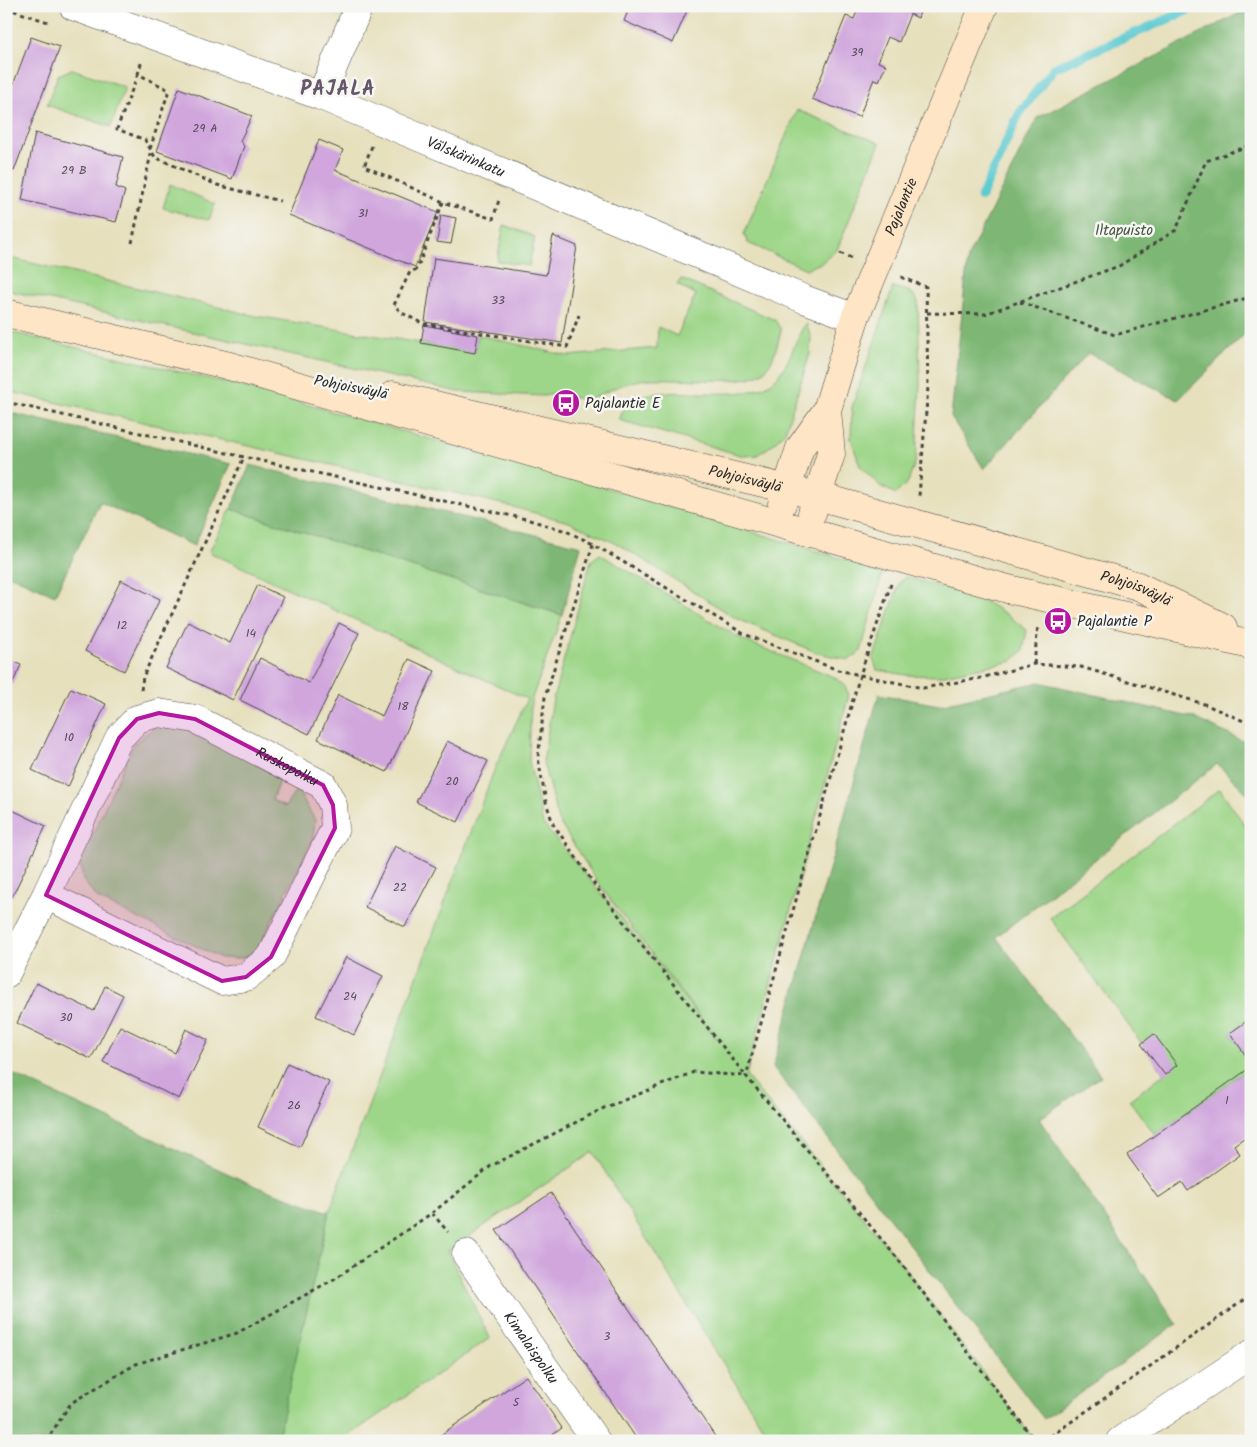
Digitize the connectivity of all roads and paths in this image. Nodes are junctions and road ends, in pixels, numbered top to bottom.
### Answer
1 (73, 6) edge
2 (359, 6) edge
3 (984, 6) edge
4 (144, 55) dead end
5 (138, 74) junction
6 (320, 96) junction
7 (373, 143) dead end
8 (1251, 145) edge
9 (150, 149) junction
10 (500, 198) dead end
11 (280, 201) dead end
12 (443, 202) junction
13 (132, 242) dead end
14 (926, 287) dead end
15 (1251, 297) edge
16 (1019, 302) junction
17 (6, 313) edge
18 (926, 313) junction
19 (579, 315) dead end
20 (855, 318) junction
21 (226, 365) junction
22 (6, 402) edge
23 (827, 410) junction
24 (244, 457) junction
25 (787, 488) junction
26 (818, 496) junction
27 (919, 496) dead end
28 (776, 523) junction
29 (806, 532) junction
30 (593, 544) junction
31 (894, 576) dead end
32 (1038, 622) dead end
33 (1251, 640) edge
34 (1251, 645) edge
35 (1034, 664) junction
36 (860, 676) junction
37 (137, 719) junction
38 (1251, 724) edge
39 (46, 895) junction
40 (6, 974) edge
41 (746, 1076) junction
42 (466, 1254) dead end
43 (1251, 1295) edge
44 (1251, 1354) edge
45 (46, 1441) edge
46 (596, 1441) edge
47 (1035, 1441) edge
48 (1044, 1441) edge
49 (1120, 1441) edge

1 - 6 street, Välskärinkatu
2 - 6 street
3 - 20 main road, Pajalantie
4 - 5 path
5 - 9 path
5 - 9 path
6 - 20 street, Välskärinkatu
7 - 12 path
8 - 16 path
9 - 11 path
9 - 13 path
10 - 12 path
12 - 19 path
14 - 18 path
15 - 16 path
16 - 18 path
17 - 21 main road, Pohjoisväylä
18 - 27 path
20 - 23 main road, Pajalantie
21 - 25 main road, Pohjoisväylä
21 - 28 main road, Pohjoisväylä
22 - 24 path
23 - 25 main road, Pajalantie
23 - 26 main road, Pajalantie
24 - 30 path
24 - 37 path
25 - 26 main road, Pohjoisväylä
25 - 28 main road, Pajalantie
26 - 29 main road, Pajalantie
26 - 33 main road, Pohjoisväylä
28 - 29 main road, Pohjoisväylä
29 - 34 main road, Pohjoisväylä
30 - 36 path
30 - 41 path
31 - 36 path
32 - 35 path
35 - 36 path
35 - 38 path
36 - 41 path
37 - 39 street
37 - 39 street, Ruskopolku
39 - 40 street
41 - 45 path
41 - 47 path
42 - 46 street, Kimalaispolku
43 - 48 path
44 - 49 street

